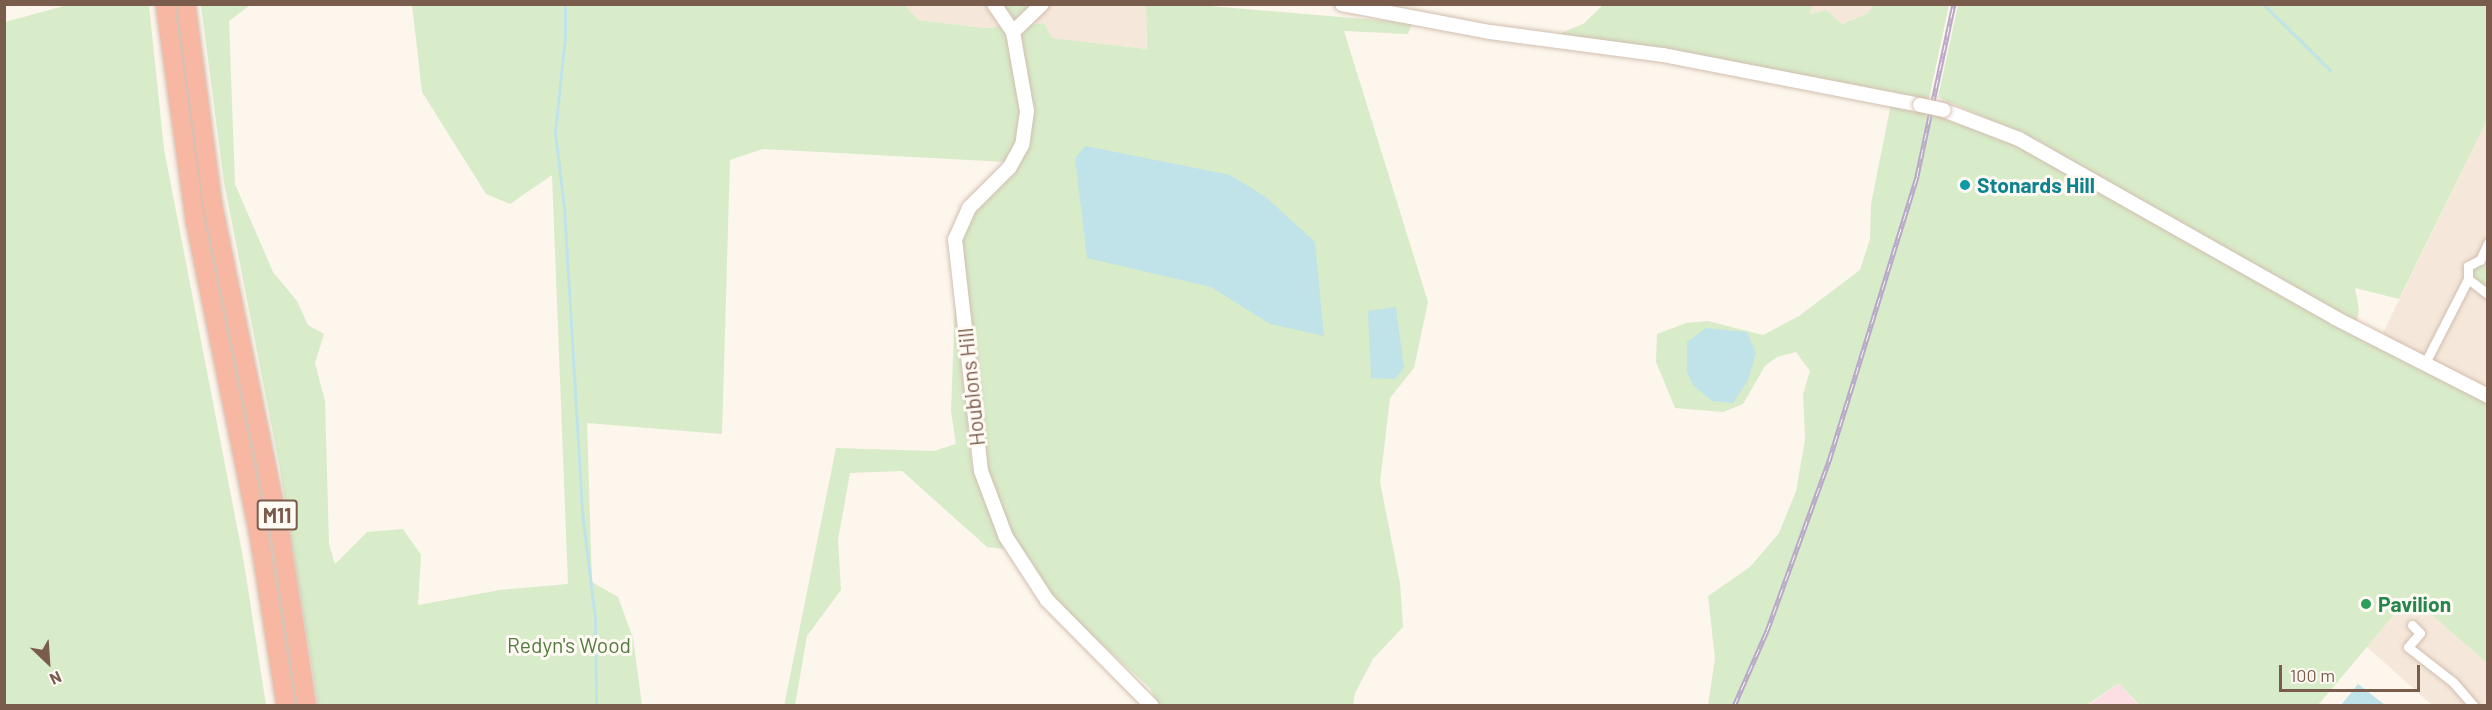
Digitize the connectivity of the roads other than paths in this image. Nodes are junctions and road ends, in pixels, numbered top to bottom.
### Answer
1 (165, 4) edge
2 (186, 4) edge
3 (994, 4) edge
4 (1042, 4) edge
5 (1342, 4) edge
6 (1013, 32) junction
7 (2487, 243) edge
8 (2483, 262) edge
9 (2468, 279) junction
10 (2487, 294) edge
11 (2424, 365) junction
12 (2487, 396) edge
13 (2412, 626) dead end
14 (286, 705) edge
15 (307, 705) edge
16 (1152, 705) edge
17 (2474, 705) edge

1 - 14 highway, M11
2 - 15 highway, M11
3 - 6 street, Houblons Hill
4 - 6 street
5 - 11 street, bridge
6 - 16 street, Houblons Hill
7 - 8 street
8 - 9 street
9 - 10 street
9 - 11 street
11 - 12 street
13 - 17 street

